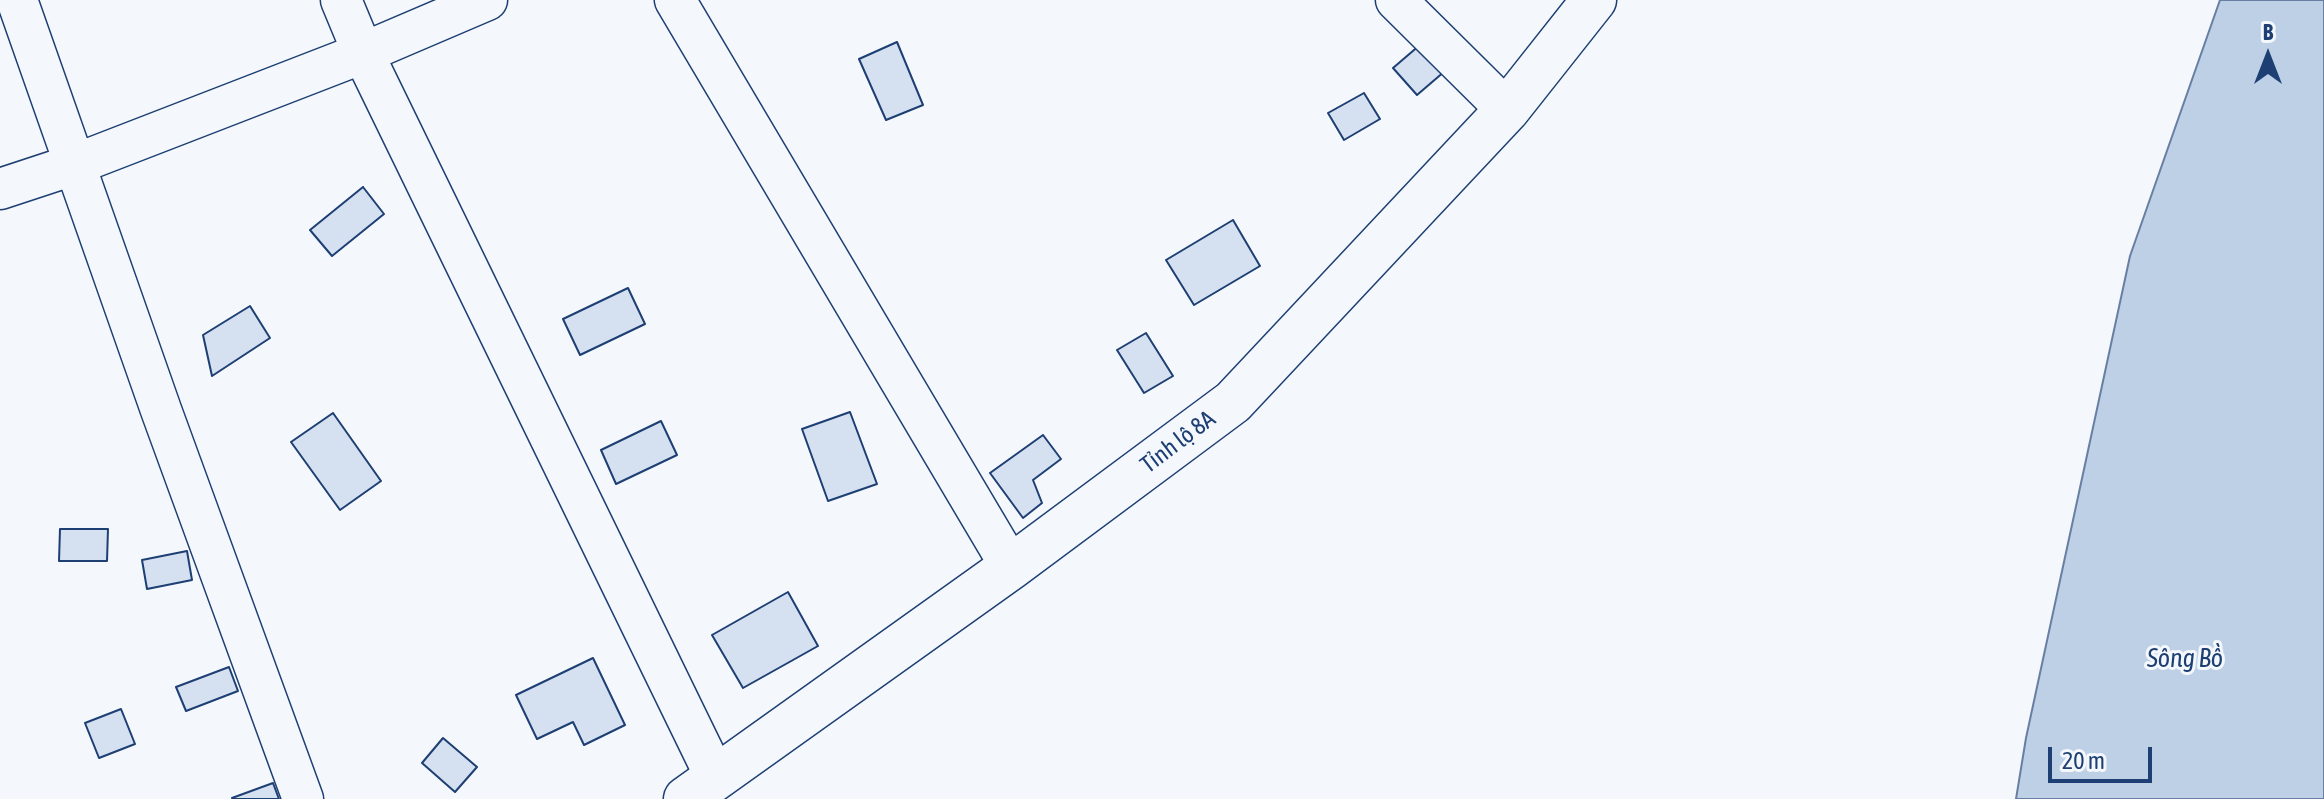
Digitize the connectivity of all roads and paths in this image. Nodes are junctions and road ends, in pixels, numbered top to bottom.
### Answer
1 (17, 0) edge
2 (341, 0) edge
3 (487, 0) edge
4 (675, 0) edge
5 (1396, 0) edge
6 (1594, 0) edge
7 (363, 53) junction
8 (1507, 110) junction
9 (76, 164) junction
10 (0, 189) edge
11 (1011, 567) junction
12 (701, 788) edge
13 (303, 799) edge

1 - 9 street
2 - 7 street
3 - 7 street
4 - 11 street
5 - 8 street
6 - 8 main road, Tỉnh lộ 8A
7 - 9 street
7 - 12 street
8 - 11 main road, Tỉnh lộ 8A
9 - 10 street
9 - 13 street
11 - 12 main road, Tỉnh lộ 8A

